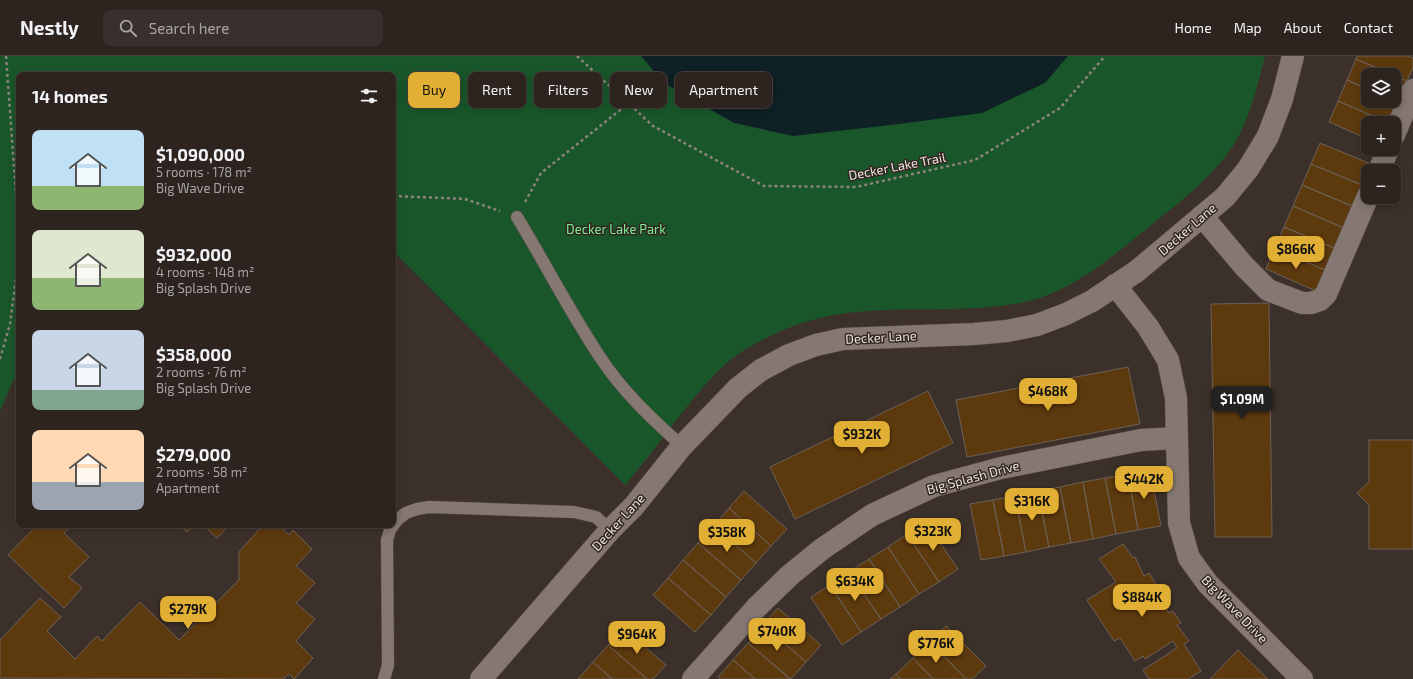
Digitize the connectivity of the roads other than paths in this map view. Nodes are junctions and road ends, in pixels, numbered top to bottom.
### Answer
1 (1293, 56) edge
2 (1413, 90) edge
3 (1401, 118) edge
4 (1365, 204) edge
5 (1202, 216) junction
6 (517, 217) road end
7 (1115, 285) junction
8 (1177, 438) junction
9 (682, 446) junction
10 (396, 524) edge
11 (392, 528) edge
12 (610, 530) junction
13 (384, 679) edge
14 (481, 679) edge
15 (693, 679) edge
16 (1302, 679) edge

1 - 5 street, Decker Lane
2 - 3 street
4 - 5 street
5 - 7 street, Decker Lane
6 - 9 lane
7 - 8 street, Big Wave Drive
7 - 9 street, Decker Lane
8 - 15 street, Big Splash Drive
8 - 16 street, Big Wave Drive
9 - 12 street, Decker Lane
10 - 12 lane
11 - 13 lane
12 - 14 street, Decker Lane

